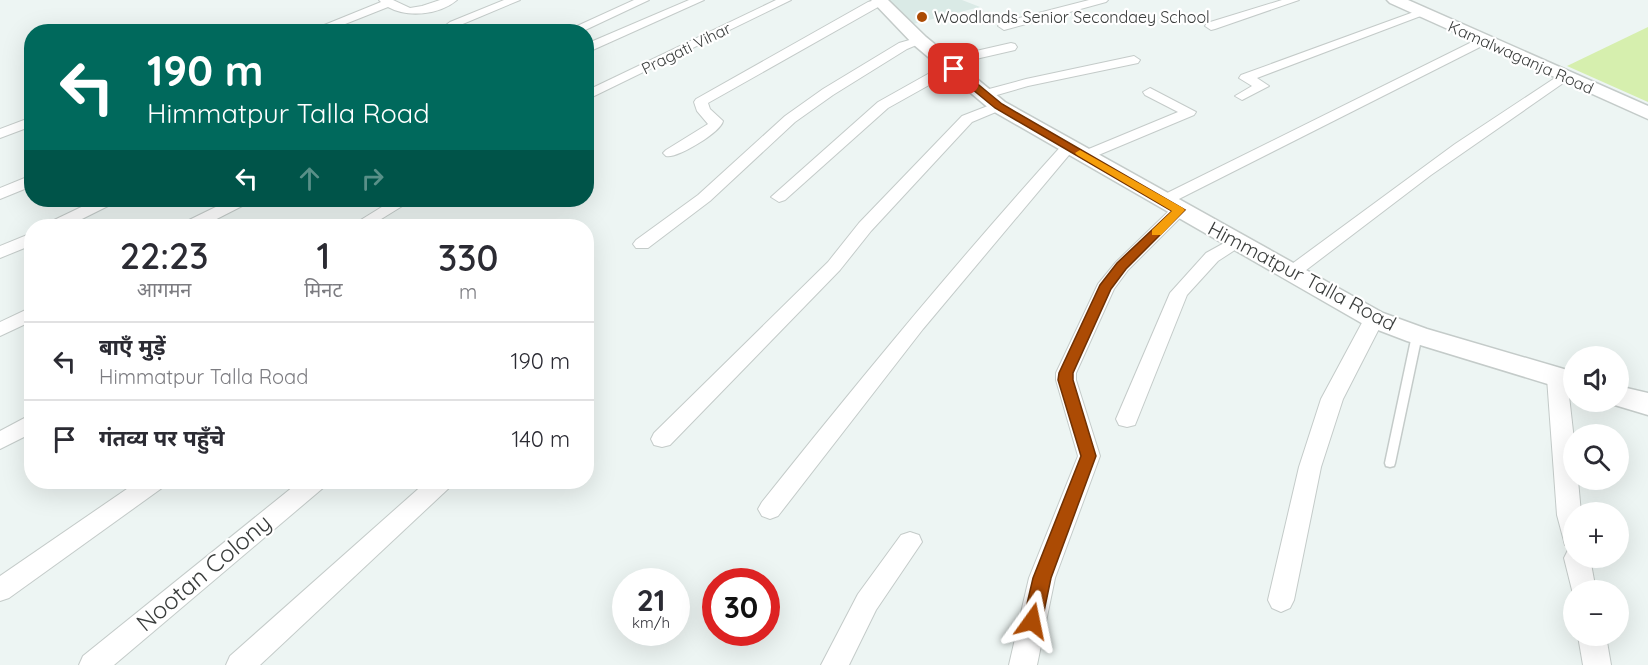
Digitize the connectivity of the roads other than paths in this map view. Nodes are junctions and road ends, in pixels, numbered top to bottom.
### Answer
1 (451, 0) edge
2 (514, 0) edge
3 (643, 0) edge
4 (698, 0) edge
5 (785, 0) edge
6 (1102, 0) edge
7 (1293, 0) edge
8 (1395, 0) edge
9 (387, 1) edge
10 (880, 1) edge
11 (1422, 12) junction
12 (332, 24) edge
13 (454, 24) edge
14 (588, 24) edge
15 (1004, 26) dead end
16 (1211, 26) dead end
17 (1484, 40) junction
18 (920, 41) junction
19 (594, 46) edge
20 (1011, 47) dead end
21 (1134, 60) dead end
22 (949, 64) junction
23 (1564, 76) junction
24 (594, 92) edge
25 (1150, 92) dead end
26 (1242, 96) dead end
27 (991, 100) junction
28 (1648, 113) edge
29 (24, 124) edge
30 (0, 134) edge
31 (1077, 151) junction
32 (671, 153) dead end
33 (24, 184) edge
34 (0, 194) edge
35 (779, 197) dead end
36 (1171, 206) junction
37 (94, 207) edge
38 (229, 207) edge
39 (392, 207) edge
40 (70, 219) edge
41 (205, 219) edge
42 (371, 219) edge
43 (24, 242) edge
44 (1235, 242) junction
45 (642, 244) dead end
46 (0, 253) edge
47 (1291, 273) junction
48 (24, 317) edge
49 (1374, 319) junction
50 (0, 330) edge
51 (1417, 335) junction
52 (1563, 379) edge
53 (1629, 400) edge
54 (1647, 406) edge
55 (1566, 412) edge
56 (1127, 418) dead end
57 (24, 427) edge
58 (662, 439) dead end
59 (0, 441) edge
60 (1390, 463) dead end
61 (144, 489) edge
62 (307, 489) edge
63 (433, 489) edge
64 (1569, 502) edge
65 (770, 509) dead end
66 (910, 542) dead end
67 (0, 590) edge
68 (1281, 600) dead end
69 (1594, 646) edge
70 (93, 665) edge
71 (240, 665) edge
72 (835, 665) edge
73 (1023, 665) edge
74 (1597, 665) edge

1 - 9 street
2 - 13 street
3 - 14 street
4 - 19 street
5 - 24 street, Pragati Vihar
6 - 15 street
7 - 16 street
8 - 11 street, Kamalwaganja Road
9 - 12 street
10 - 18 street, Himmatpur Talla Road
10 - 32 street
11 - 17 street, Kamalwaganja Road
11 - 26 street
17 - 23 street, Kamalwaganja Road
17 - 36 street
18 - 22 street, Himmatpur Talla Road
18 - 45 street
20 - 22 street
21 - 27 street
22 - 27 street, Himmatpur Talla Road
22 - 35 street
23 - 28 street, Kamalwaganja Road
23 - 47 street
25 - 31 street
27 - 31 street, Himmatpur Talla Road
27 - 58 street
29 - 30 street
31 - 36 street, Himmatpur Talla Road
31 - 65 street
33 - 34 street
36 - 44 street, Himmatpur Talla Road
36 - 73 street
37 - 40 street
38 - 41 street
39 - 42 street
43 - 46 street
44 - 47 street, Himmatpur Talla Road
44 - 56 street
47 - 49 street, Himmatpur Talla Road
48 - 50 street
49 - 51 street, Himmatpur Talla Road
49 - 68 street
51 - 52 street, Himmatpur Talla Road
51 - 60 lane
53 - 54 street
55 - 64 street
57 - 59 street
61 - 67 street
62 - 70 street, Nootan Colony
63 - 71 street
66 - 72 street
69 - 74 street

